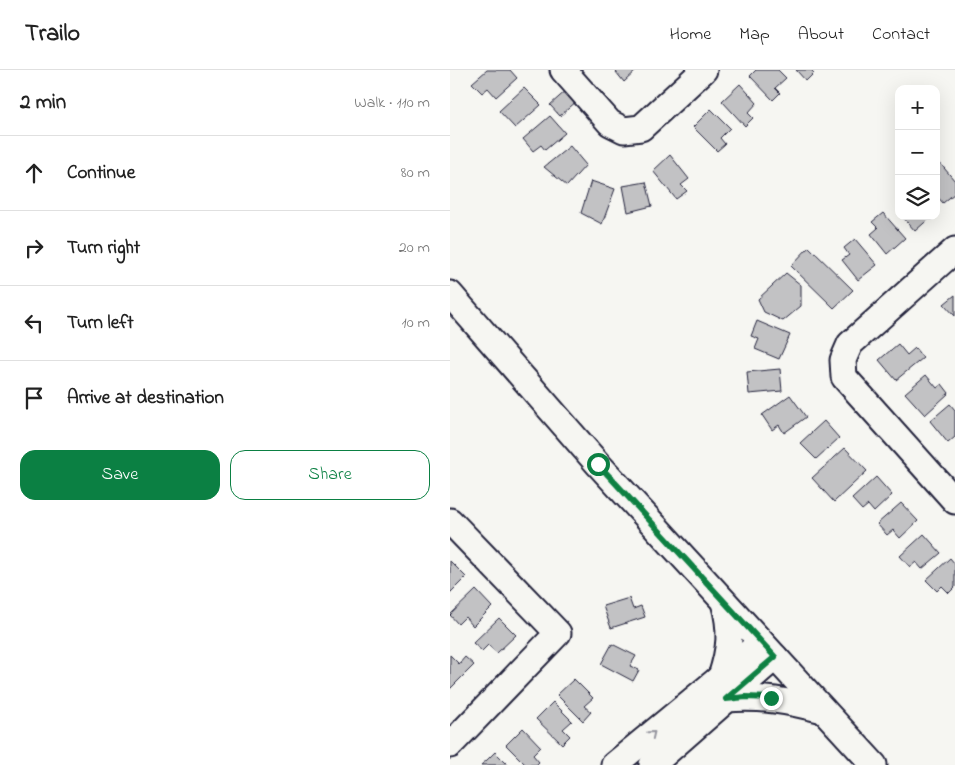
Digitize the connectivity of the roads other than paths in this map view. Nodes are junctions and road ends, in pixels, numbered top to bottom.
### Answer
1 (562, 70) edge
2 (704, 70) edge
3 (955, 250) edge
4 (450, 294) edge
5 (955, 501) edge
6 (450, 520) edge
7 (724, 602) junction
8 (768, 650) junction
9 (723, 688) junction
10 (823, 710) junction
11 (450, 744) edge
12 (614, 765) edge
13 (652, 765) edge
14 (874, 765) edge

1 - 2 street
3 - 5 street
4 - 7 street
6 - 11 street
7 - 8 street
7 - 9 street
8 - 9 street
8 - 10 street
9 - 10 street
12 -> 9 street
9 - 13 street
10 - 14 street

